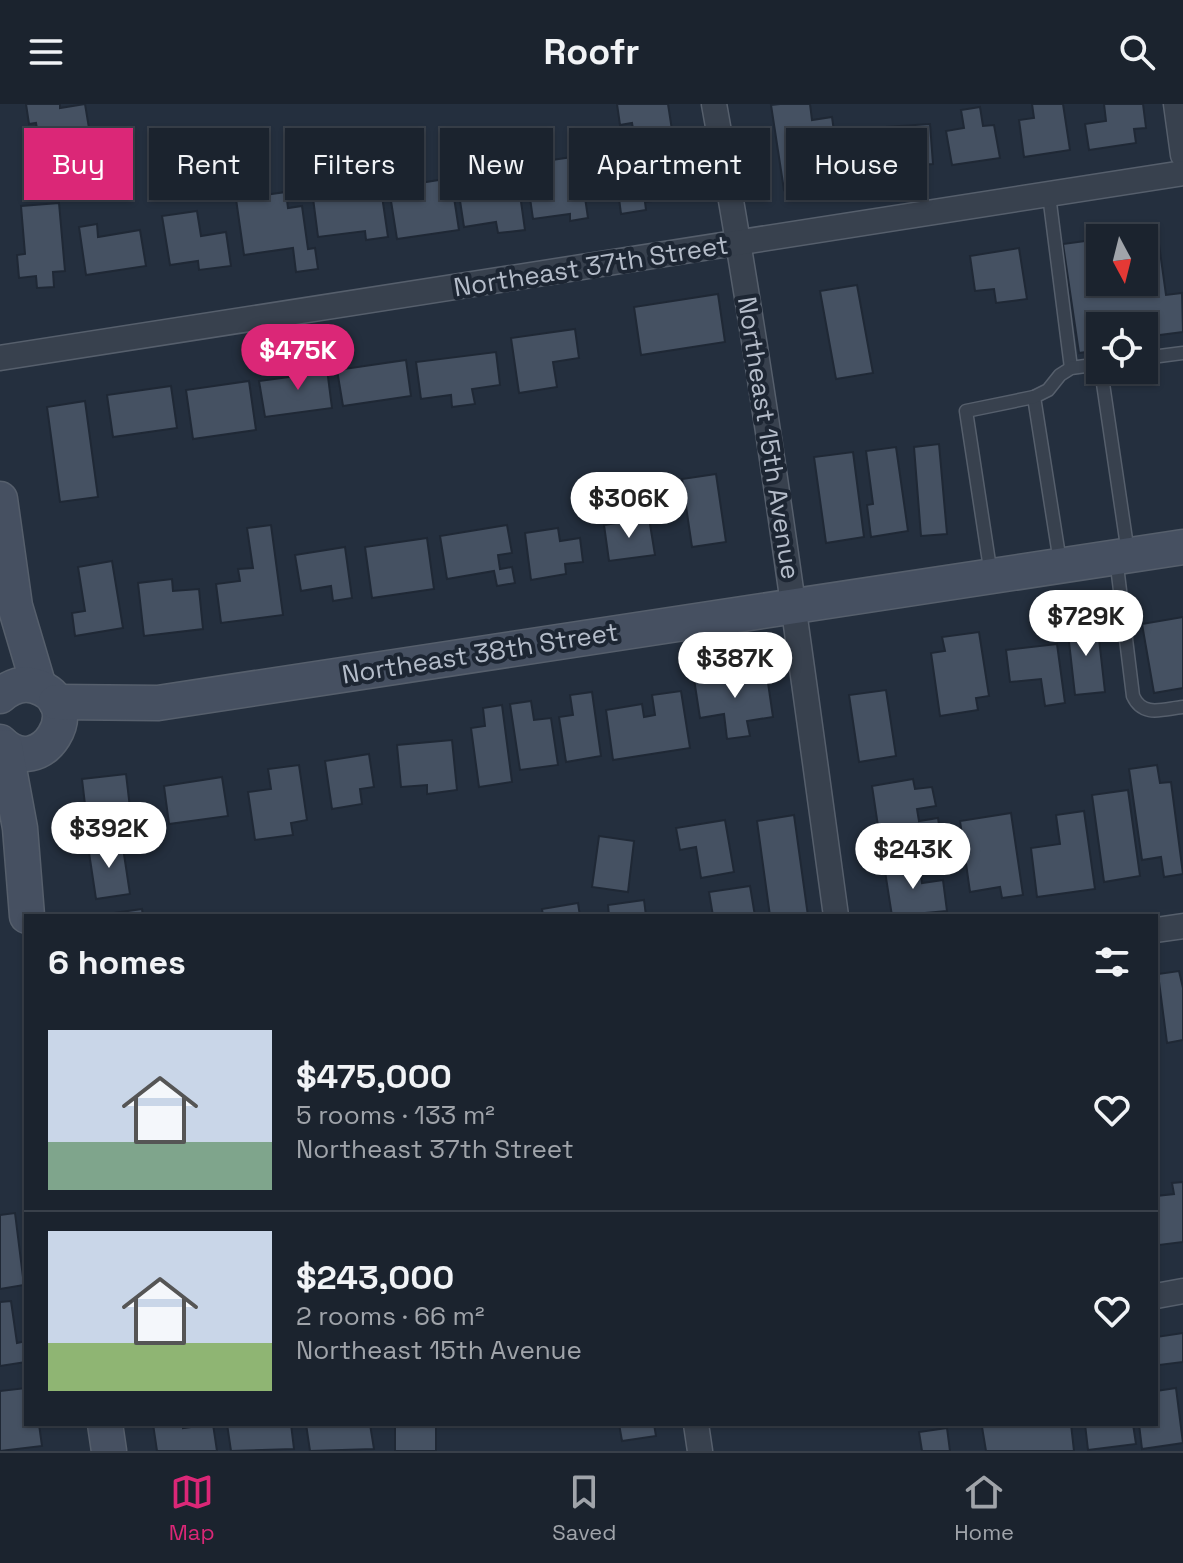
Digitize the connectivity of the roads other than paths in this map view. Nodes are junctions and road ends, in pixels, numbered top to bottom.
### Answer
1 (714, 104) edge
2 (1176, 104) edge
3 (1183, 155) edge
4 (1183, 173) edge
5 (1049, 195) junction
6 (739, 242) junction
7 (1183, 353) edge
8 (1158, 356) edge
9 (0, 358) edge
10 (1086, 367) edge
11 (1071, 368) junction
12 (1102, 384) edge
13 (1034, 397) junction
14 (0, 499) edge
15 (1183, 547) edge
16 (1122, 557) junction
17 (1060, 566) junction
18 (991, 576) junction
19 (794, 605) junction
20 (25, 694) edge
21 (158, 703) junction
22 (1183, 707) edge
23 (24, 744) edge
24 (27, 914) edge
25 (836, 914) edge
26 (1183, 926) edge
27 (1158, 930) edge
28 (1183, 1291) edge
29 (1158, 1296) edge
30 (105, 1426) edge
31 (696, 1426) edge
32 (109, 1451) edge
33 (700, 1451) edge

1 - 6 street, Northeast 15th Avenue
2 - 3 street
4 - 5 street, Northeast 37th Street
5 - 6 street, Northeast 37th Street
5 - 11 lane
6 - 9 street, Northeast 37th Street
6 - 19 street, Northeast 15th Avenue
7 - 8 lane
10 - 11 lane
11 - 13 lane
12 - 16 lane
13 - 17 lane
13 - 18 lane
14 - 20 street
15 - 16 street, Northeast 38th Street
16 - 17 street, Northeast 38th Street
16 - 22 lane
17 - 18 street, Northeast 38th Street
18 - 19 street, Northeast 38th Street
19 - 21 street, Northeast 38th Street
19 - 25 street, Northeast 15th Avenue
20 - 21 street, Northeast 38th Street
20 - 23 street
21 - 23 street, Northeast 38th Street
23 - 24 street
26 - 27 street
28 - 29 street
30 - 32 street
31 - 33 street

